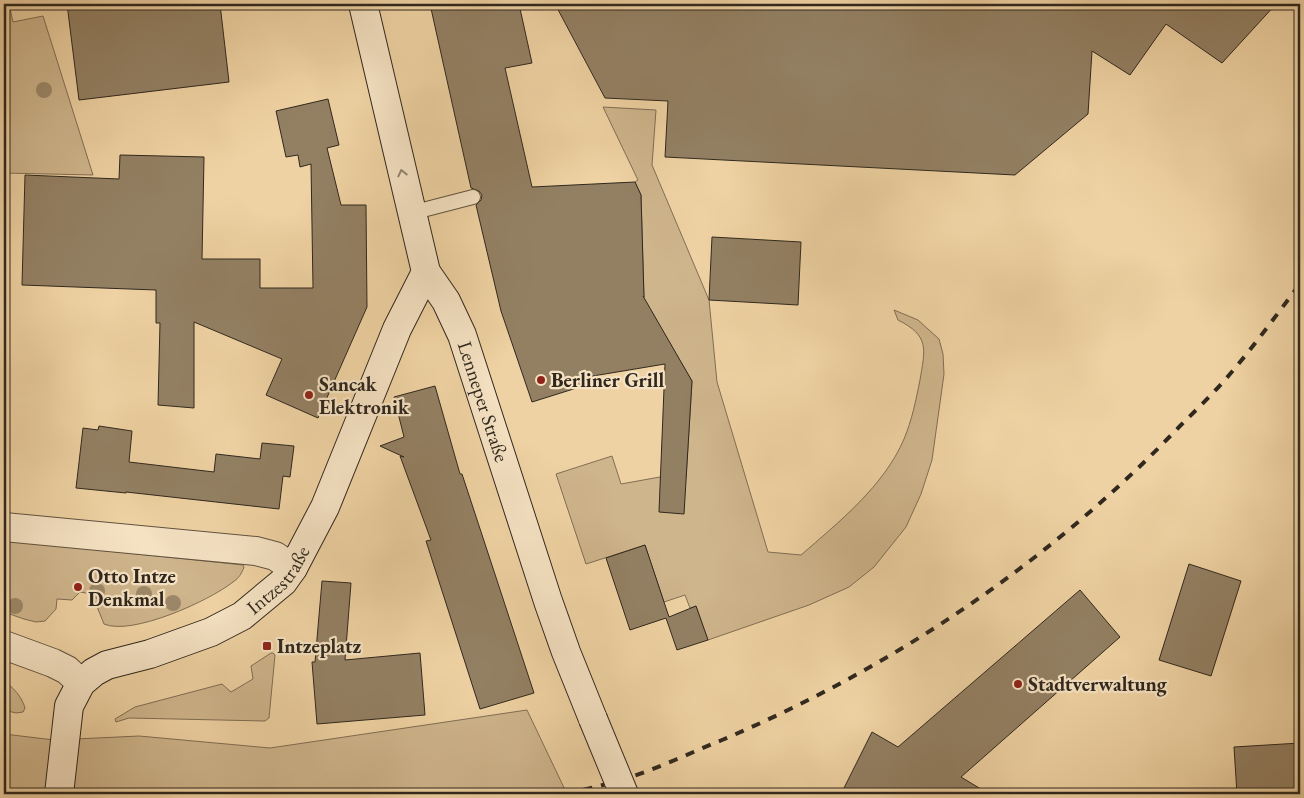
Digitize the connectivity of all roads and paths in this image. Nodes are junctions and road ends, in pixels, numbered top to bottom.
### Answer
1 (363, 4) edge
2 (473, 197) dead end
3 (411, 213) junction
4 (426, 272) junction
5 (4, 527) edge
6 (293, 568) junction
7 (4, 644) edge
8 (82, 683) junction
9 (59, 794) edge
10 (624, 794) edge

3 -> 1 main road, Lenneper Straße
2 - 3 lane
3 - 4 main road, Lenneper Straße
4 - 6 main road, Intzestraße
4 - 10 main road, Lenneper Straße, bridge
5 - 6 main road
6 - 8 main road, Intzestraße
7 - 8 main road
8 - 9 main road, Intzestraße

